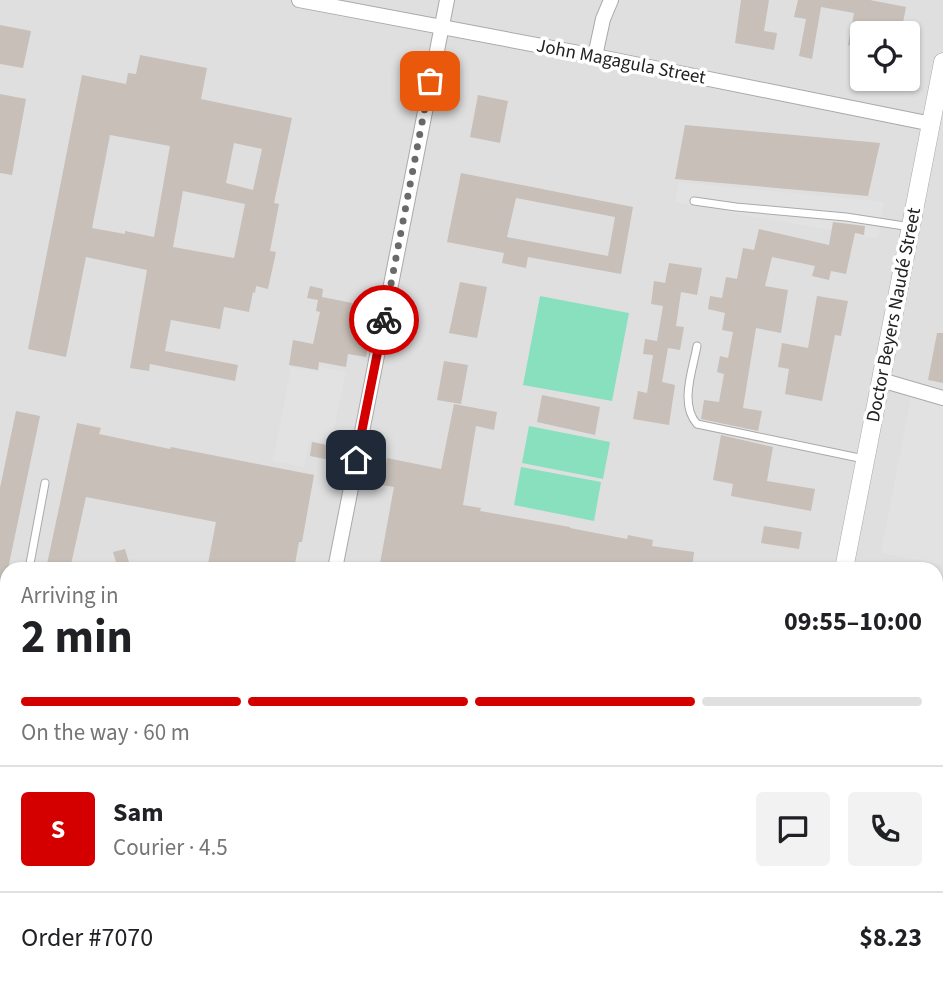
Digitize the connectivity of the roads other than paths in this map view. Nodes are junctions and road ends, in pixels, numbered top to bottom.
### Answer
1 (299, 0) edge
2 (447, 0) edge
3 (611, 0) edge
4 (440, 26) junction
5 (595, 56) junction
6 (943, 62) edge
7 (937, 125) edge
8 (694, 201) dead end
9 (911, 227) junction
10 (697, 346) dead end
11 (881, 380) junction
12 (943, 398) edge
13 (865, 459) junction
14 (45, 483) dead end
15 (30, 562) edge
16 (336, 562) edge
17 (845, 562) edge

1 - 4 street, John Magagula Street
2 - 4 street
3 - 5 street
4 - 5 street, John Magagula Street
4 - 16 street
5 - 7 street, John Magagula Street
6 - 7 street, Doctor Beyers Naudé Street
7 - 9 street, Doctor Beyers Naudé Street
8 - 9 lane
9 - 11 street, Doctor Beyers Naudé Street
10 - 13 lane
11 - 12 street
11 - 13 street, Doctor Beyers Naudé Street
13 - 17 street, Doctor Beyers Naudé Street
14 - 15 lane

